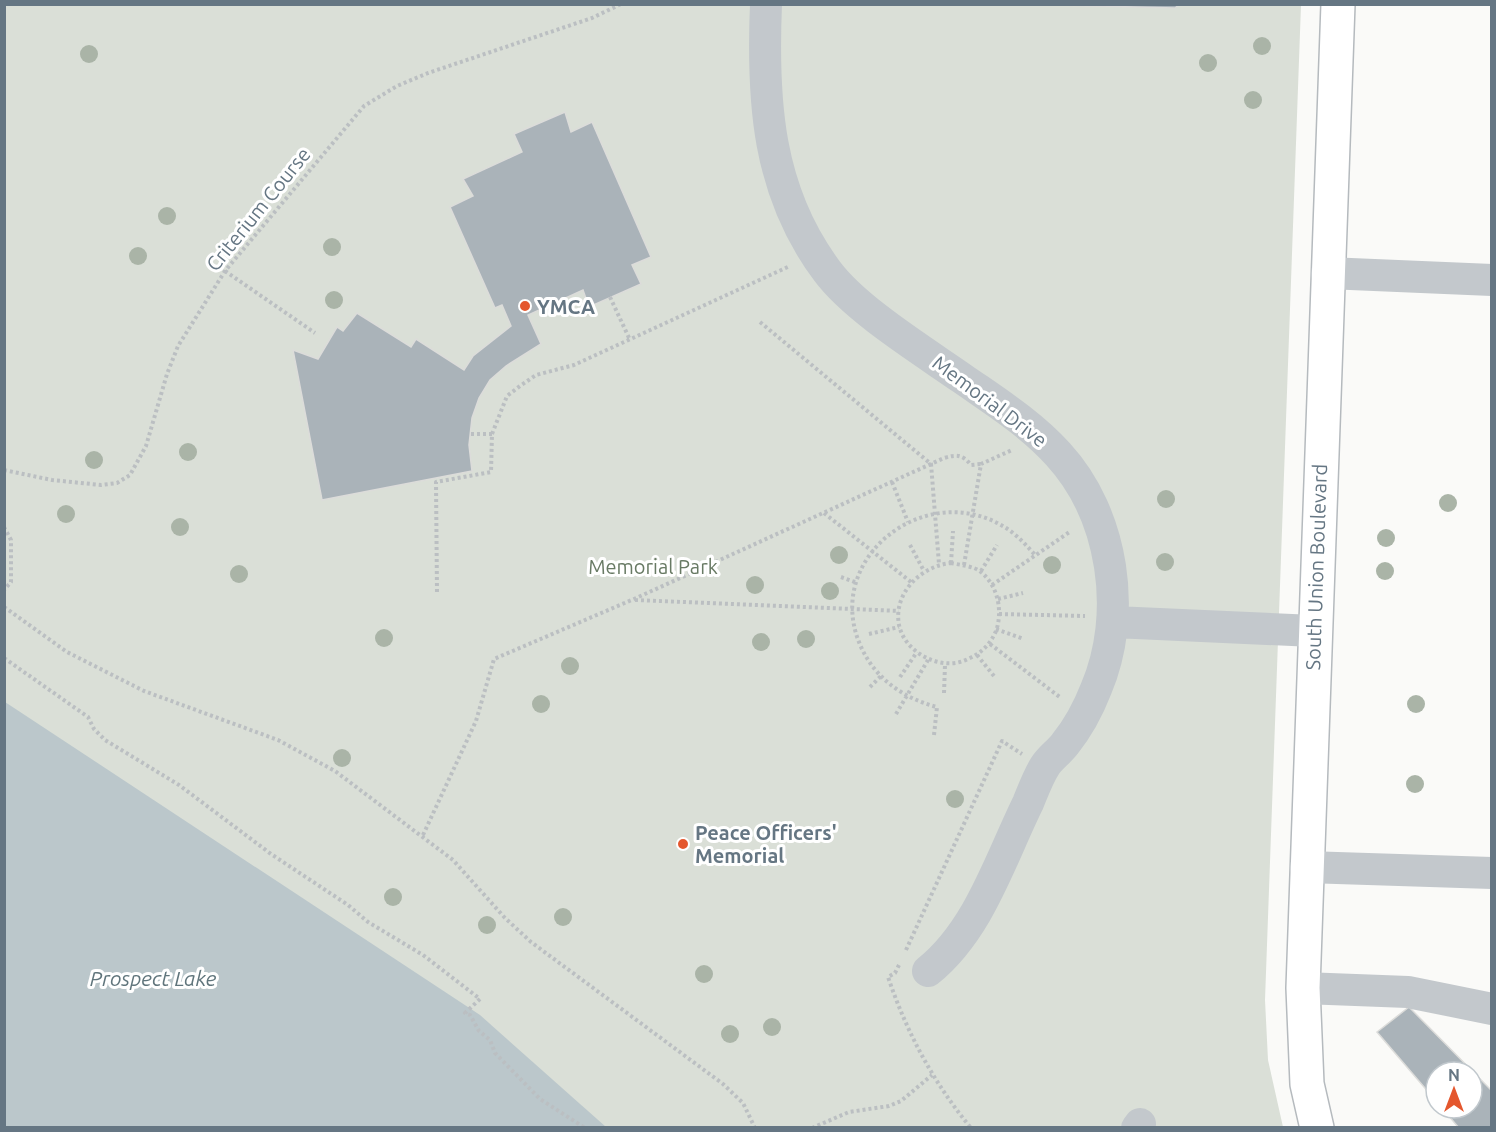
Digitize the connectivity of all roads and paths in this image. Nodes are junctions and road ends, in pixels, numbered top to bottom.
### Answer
1 (621, 4) edge
2 (766, 4) edge
3 (1338, 4) edge
4 (816, 254) junction
5 (225, 271) junction
6 (1327, 273) junction
7 (1491, 280) edge
8 (610, 297) dead end
9 (760, 322) dead end
10 (315, 333) dead end
11 (630, 340) junction
12 (471, 434) dead end
13 (492, 434) junction
14 (1018, 448) dead end
15 (931, 464) junction
16 (981, 464) junction
17 (4, 470) edge
18 (891, 482) junction
19 (824, 513) junction
20 (935, 513) junction
21 (972, 514) junction
22 (908, 522) junction
23 (4, 527) edge
24 (953, 531) dead end
25 (1078, 537) dead end
26 (910, 545) dead end
27 (997, 546) dead end
28 (872, 551) junction
29 (1035, 555) junction
30 (951, 563) junction
31 (939, 564) junction
32 (964, 566) junction
33 (924, 571) junction
34 (981, 571) junction
35 (841, 577) dead end
36 (855, 582) junction
37 (911, 582) junction
38 (992, 585) junction
39 (4, 590) edge
40 (437, 592) dead end
41 (1023, 593) dead end
42 (998, 599) junction
43 (634, 600) junction
44 (4, 607) edge
45 (851, 609) junction
46 (899, 610) junction
47 (999, 614) junction
48 (1095, 618) junction
49 (900, 627) junction
50 (996, 629) junction
51 (1314, 631) junction
52 (869, 634) dead end
53 (1024, 639) dead end
54 (990, 644) junction
55 (917, 652) junction
56 (977, 655) junction
57 (4, 658) edge
58 (928, 660) junction
59 (945, 664) junction
60 (880, 676) junction
61 (994, 676) dead end
62 (900, 677) dead end
63 (870, 687) dead end
64 (944, 693) dead end
65 (1068, 694) dead end
66 (907, 696) junction
67 (896, 714) dead end
68 (934, 735) dead end
69 (1038, 757) junction
70 (423, 835) junction
71 (1306, 867) junction
72 (1491, 873) edge
73 (931, 897) dead end
74 (928, 971) dead end
75 (1303, 988) junction
76 (1491, 1009) edge
77 (585, 1128) edge
78 (755, 1128) edge
79 (812, 1128) edge
80 (971, 1128) edge
81 (1317, 1128) edge

1 - 5 path, Criterium Course
2 - 4 street, Memorial Drive
3 - 6 main road, South Union Boulevard
4 - 11 path
4 - 48 street, Memorial Drive
5 - 10 path
5 - 17 path, Criterium Course
6 - 7 street
6 - 51 main road, South Union Boulevard
8 - 11 path
9 - 15 path
11 - 13 path
12 - 13 path
13 - 40 path
14 - 16 path
15 - 16 path
15 - 18 path
15 - 20 path
16 - 21 path
18 - 19 path
18 - 22 path
19 - 28 path
19 - 43 path
20 - 21 path
20 - 22 path
20 - 31 path
21 - 29 path
21 - 32 path
22 - 28 path
23 - 39 path
24 - 30 path
25 - 29 path
26 - 33 path
27 - 34 path
28 - 36 path
28 - 37 path
29 - 38 path
30 - 31 path
30 - 32 path
31 - 33 path
32 - 34 path
33 - 37 path
34 - 38 path
35 - 36 path
36 - 45 path
37 - 46 path
38 - 42 path
41 - 42 path
42 - 47 path
43 - 45 path
43 - 70 path
44 - 70 path
45 - 46 path
45 - 60 path
46 - 49 path
47 - 48 path
47 - 50 path
48 - 51 street
48 - 69 street, Memorial Drive
49 - 52 path
49 - 55 path
50 - 53 path
50 - 54 path
51 - 71 main road, South Union Boulevard
54 - 56 path
54 - 65 path
55 - 58 path
55 - 62 path
56 - 59 path
56 - 61 path
57 - 77 path
58 - 59 path
58 - 66 path
59 - 64 path
60 - 63 path
60 - 66 path
66 - 67 path
66 - 68 path
69 - 73 path
69 - 74 street, Memorial Drive
70 - 78 path
71 - 72 street
71 - 75 main road, South Union Boulevard
75 - 76 street
75 - 81 main road, South Union Boulevard
79 - 80 path

